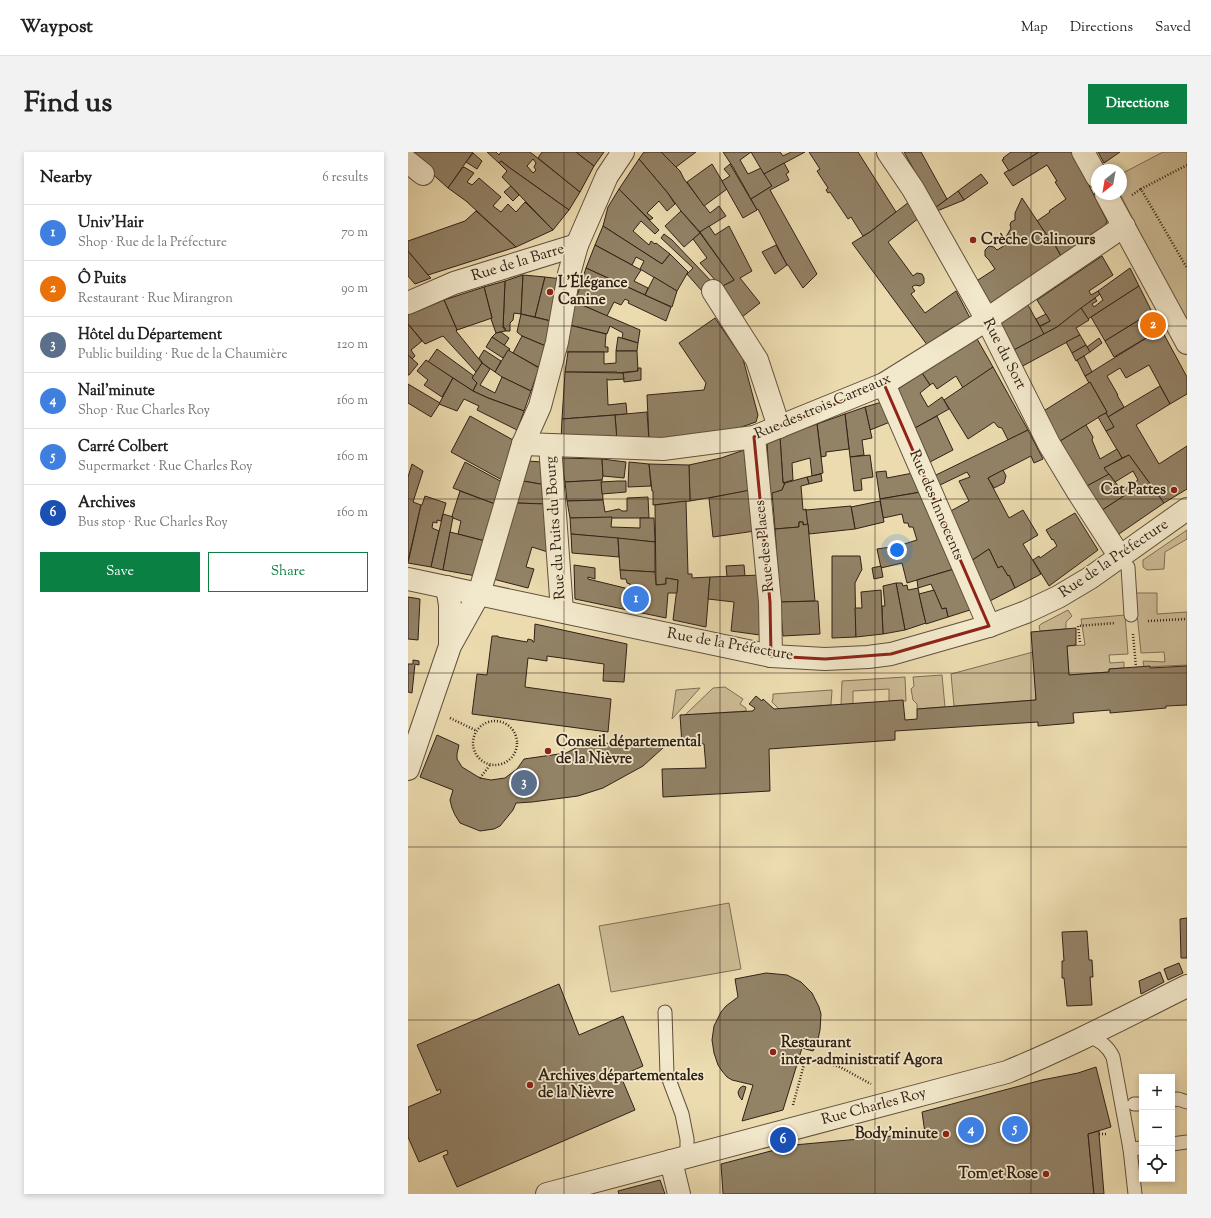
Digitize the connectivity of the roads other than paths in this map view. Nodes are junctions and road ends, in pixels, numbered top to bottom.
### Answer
1 (623, 152) edge
2 (888, 152) edge
3 (1083, 152) edge
4 (1091, 166) edge
5 (1109, 200) edge
6 (1124, 226) junction
7 (577, 245) junction
8 (712, 291) dead end
9 (408, 302) edge
10 (987, 320) junction
11 (1187, 343) edge
12 (884, 384) junction
13 (779, 427) junction
14 (754, 438) junction
15 (523, 444) junction
16 (550, 445) junction
17 (1187, 509) edge
18 (1124, 562) junction
19 (408, 579) edge
20 (447, 587) junction
21 (479, 594) junction
22 (562, 611) junction
23 (1132, 615) road end
24 (989, 626) junction
25 (450, 646) junction
26 (771, 656) junction
27 (408, 769) edge
28 (1187, 986) edge
29 (665, 1012) dead end
30 (1089, 1036) junction
31 (1175, 1100) edge
32 (1187, 1102) edge
33 (1187, 1142) edge
34 (1175, 1144) edge
35 (1136, 1149) edge
36 (679, 1159) junction
37 (547, 1194) edge
38 (679, 1194) edge
39 (1135, 1194) edge

1 - 7 street, Rue de la Barre
2 - 10 street, Rue du Sort
3 - 4 street
5 - 6 street
6 - 10 street, Rue des trois Carreaux
6 - 11 street
7 - 9 street, Rue de la Barre
7 - 15 street
8 - 13 street
10 - 12 street, Rue des trois Carreaux
10 - 18 street, Rue du Sort
12 - 13 street, Rue des trois Carreaux
12 - 24 street, Rue des Innocents
13 - 14 street, Rue des trois Carreaux
14 - 16 street, Rue des trois Carreaux
14 - 26 street, Rue des Places
15 - 16 street, Rue des trois Carreaux
15 - 21 street
16 - 22 street, Rue du Puits du Bourg
17 - 18 street, Rue de la Préfecture
18 - 23 lane
18 - 24 street, Rue de la Préfecture
19 - 20 street, Rue de la Préfecture
20 - 21 street, Rue de la Préfecture
20 - 25 street
21 - 22 street, Rue de la Préfecture
21 - 25 street
22 - 26 street, Rue de la Préfecture
24 - 26 street, Rue de la Préfecture
25 - 27 street
28 - 30 street, Rue Charles Roy
29 - 36 lane
30 - 35 lane
30 - 36 street, Rue Charles Roy
31 - 32 lane
33 - 34 lane
35 - 39 lane
36 - 37 street, Rue Charles Roy
36 - 38 street

